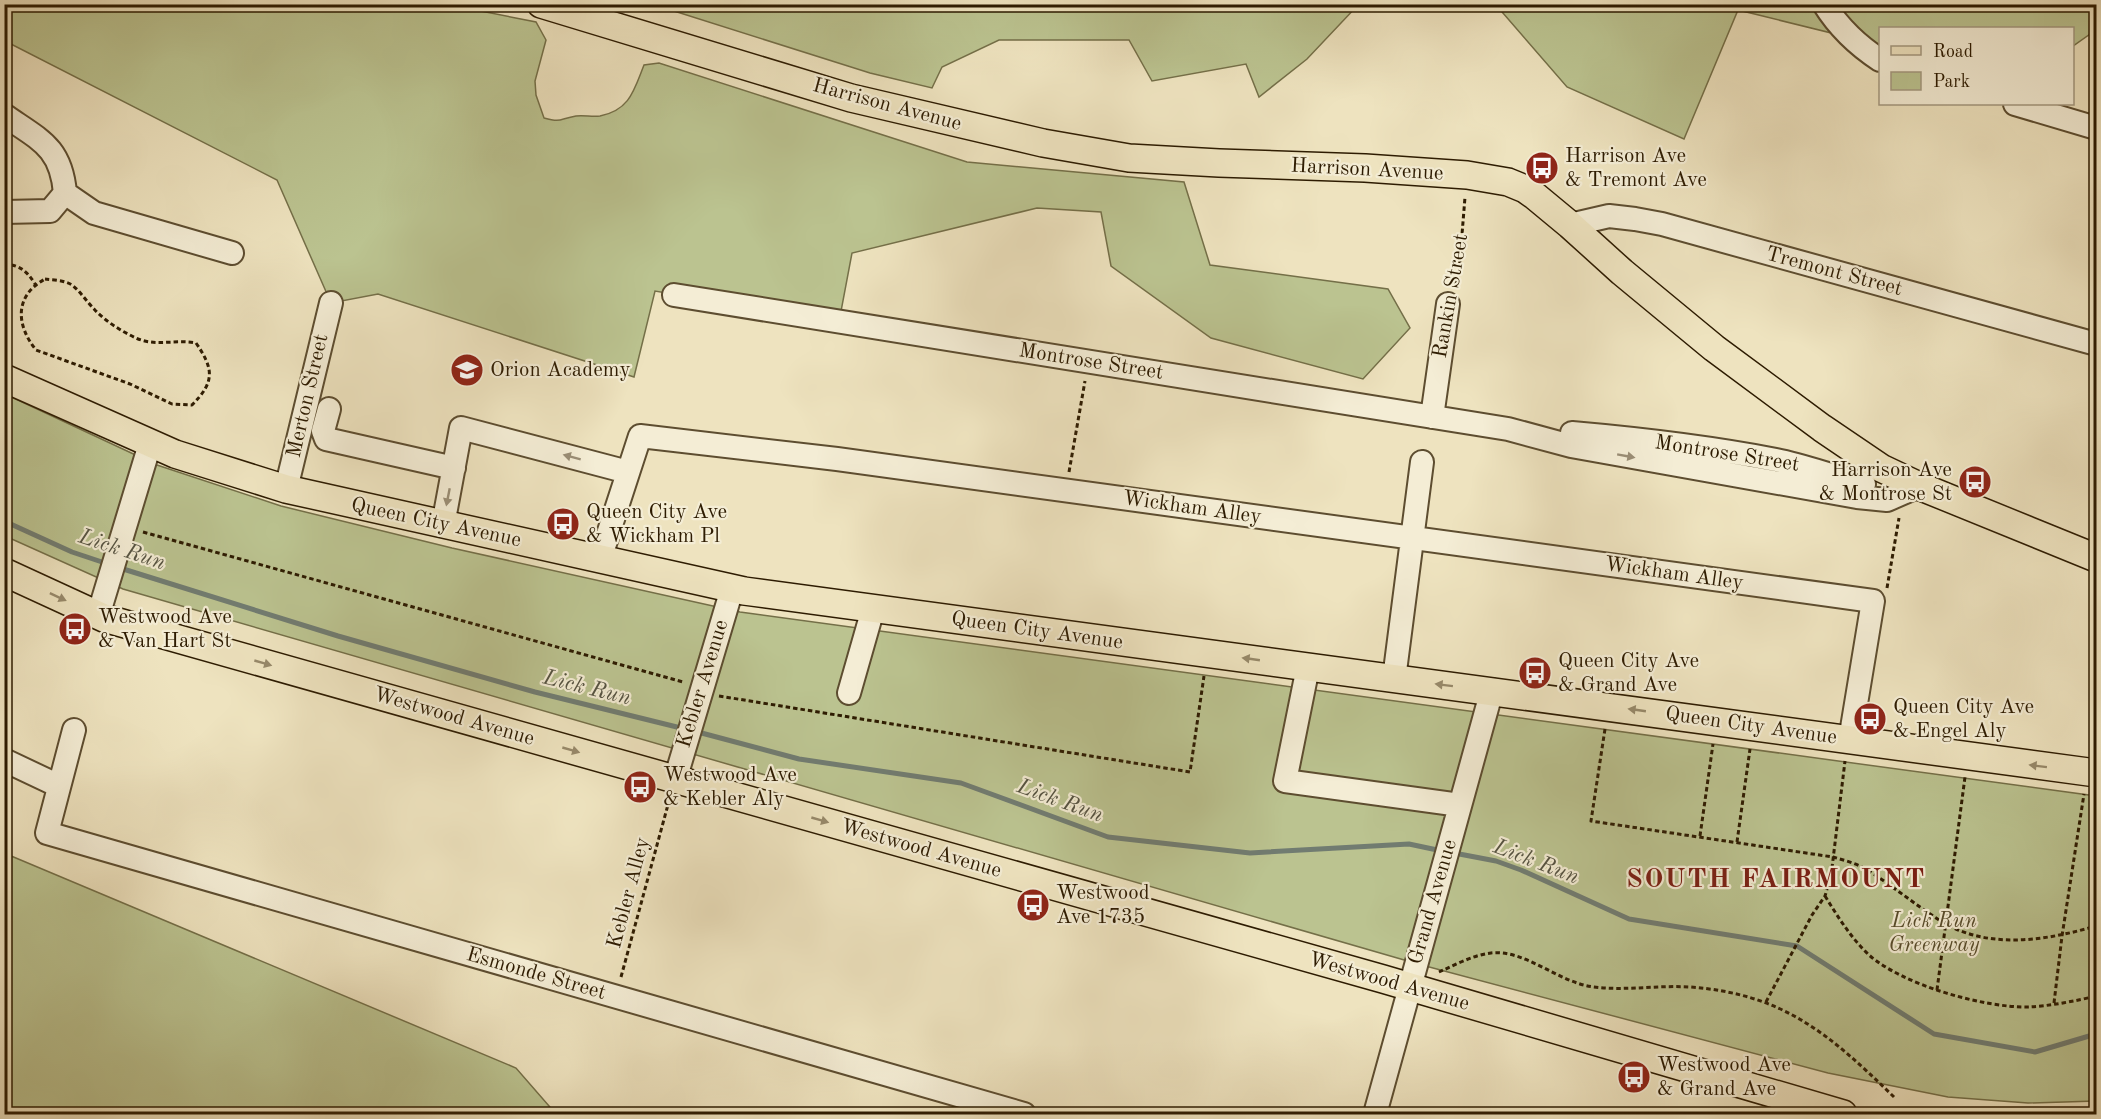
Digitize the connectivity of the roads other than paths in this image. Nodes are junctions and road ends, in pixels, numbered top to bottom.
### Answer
1 (541, 4) edge
2 (1824, 4) edge
3 (1879, 59) edge
4 (2018, 105) edge
5 (4, 115) edge
6 (2097, 128) edge
7 (65, 194) junction
8 (4, 212) edge
9 (1570, 225) junction
10 (232, 253) dead end
11 (674, 295) dead end
12 (330, 303) dead end
13 (1448, 304) road end
14 (2097, 344) edge
15 (4, 378) edge
16 (329, 409) dead end
17 (1432, 417) junction
18 (150, 444) junction
19 (1422, 462) dead end
20 (454, 468) junction
21 (628, 472) junction
22 (1919, 486) junction
23 (286, 489) junction
24 (443, 525) junction
25 (1412, 538) junction
26 (2097, 558) edge
27 (600, 560) junction
28 (4, 572) edge
29 (732, 589) junction
30 (873, 609) junction
31 (98, 616) junction
32 (1308, 667) junction
33 (1394, 679) junction
34 (1492, 690) junction
35 (849, 693) dead end
36 (74, 730) dead end
37 (1847, 751) junction
38 (4, 760) edge
39 (2090, 783) edge
40 (59, 786) junction
41 (673, 788) junction
42 (1460, 806) junction
43 (1410, 987) junction
44 (1024, 1114) edge
45 (1375, 1114) edge
46 (1843, 1114) edge

1 - 9 main road, Harrison Avenue
2 - 3 street
4 - 6 street
5 - 7 street
7 - 8 street
7 - 10 street
9 - 14 street, Tremont Street
9 - 22 main road, Harrison Avenue
11 - 17 street, Montrose Street
12 - 23 street, Merton Street
13 - 17 street, Rankin Street
15 - 18 main road, Queen City Avenue
16 - 20 street
17 - 22 street, Montrose Street
18 - 23 main road, Queen City Avenue
18 - 31 street
19 - 25 street
21 -> 20 street
20 -> 24 street
21 - 25 street, Wickham Alley
21 - 27 street, Wickham Alley
22 - 26 main road, Harrison Avenue
23 - 24 main road, Queen City Avenue
24 - 27 main road, Queen City Avenue
25 - 33 street
25 - 37 street, Wickham Alley
27 - 29 main road, Queen City Avenue
28 -> 31 main road, Westwood Avenue
29 - 30 main road, Queen City Avenue
29 - 41 street, Kebler Avenue
32 -> 30 main road, Queen City Avenue
30 - 35 street
31 -> 41 main road, Westwood Avenue
32 - 33 main road, Queen City Avenue
32 - 42 street
34 -> 33 main road, Queen City Avenue
37 -> 34 main road, Queen City Avenue
34 - 42 street, Grand Avenue
36 - 40 street
39 -> 37 main road, Queen City Avenue
38 - 40 street
40 - 44 street, Esmonde Street
41 -> 43 main road, Westwood Avenue
42 - 43 street, Grand Avenue
43 - 45 street, Grand Avenue
43 - 46 main road, Westwood Avenue

